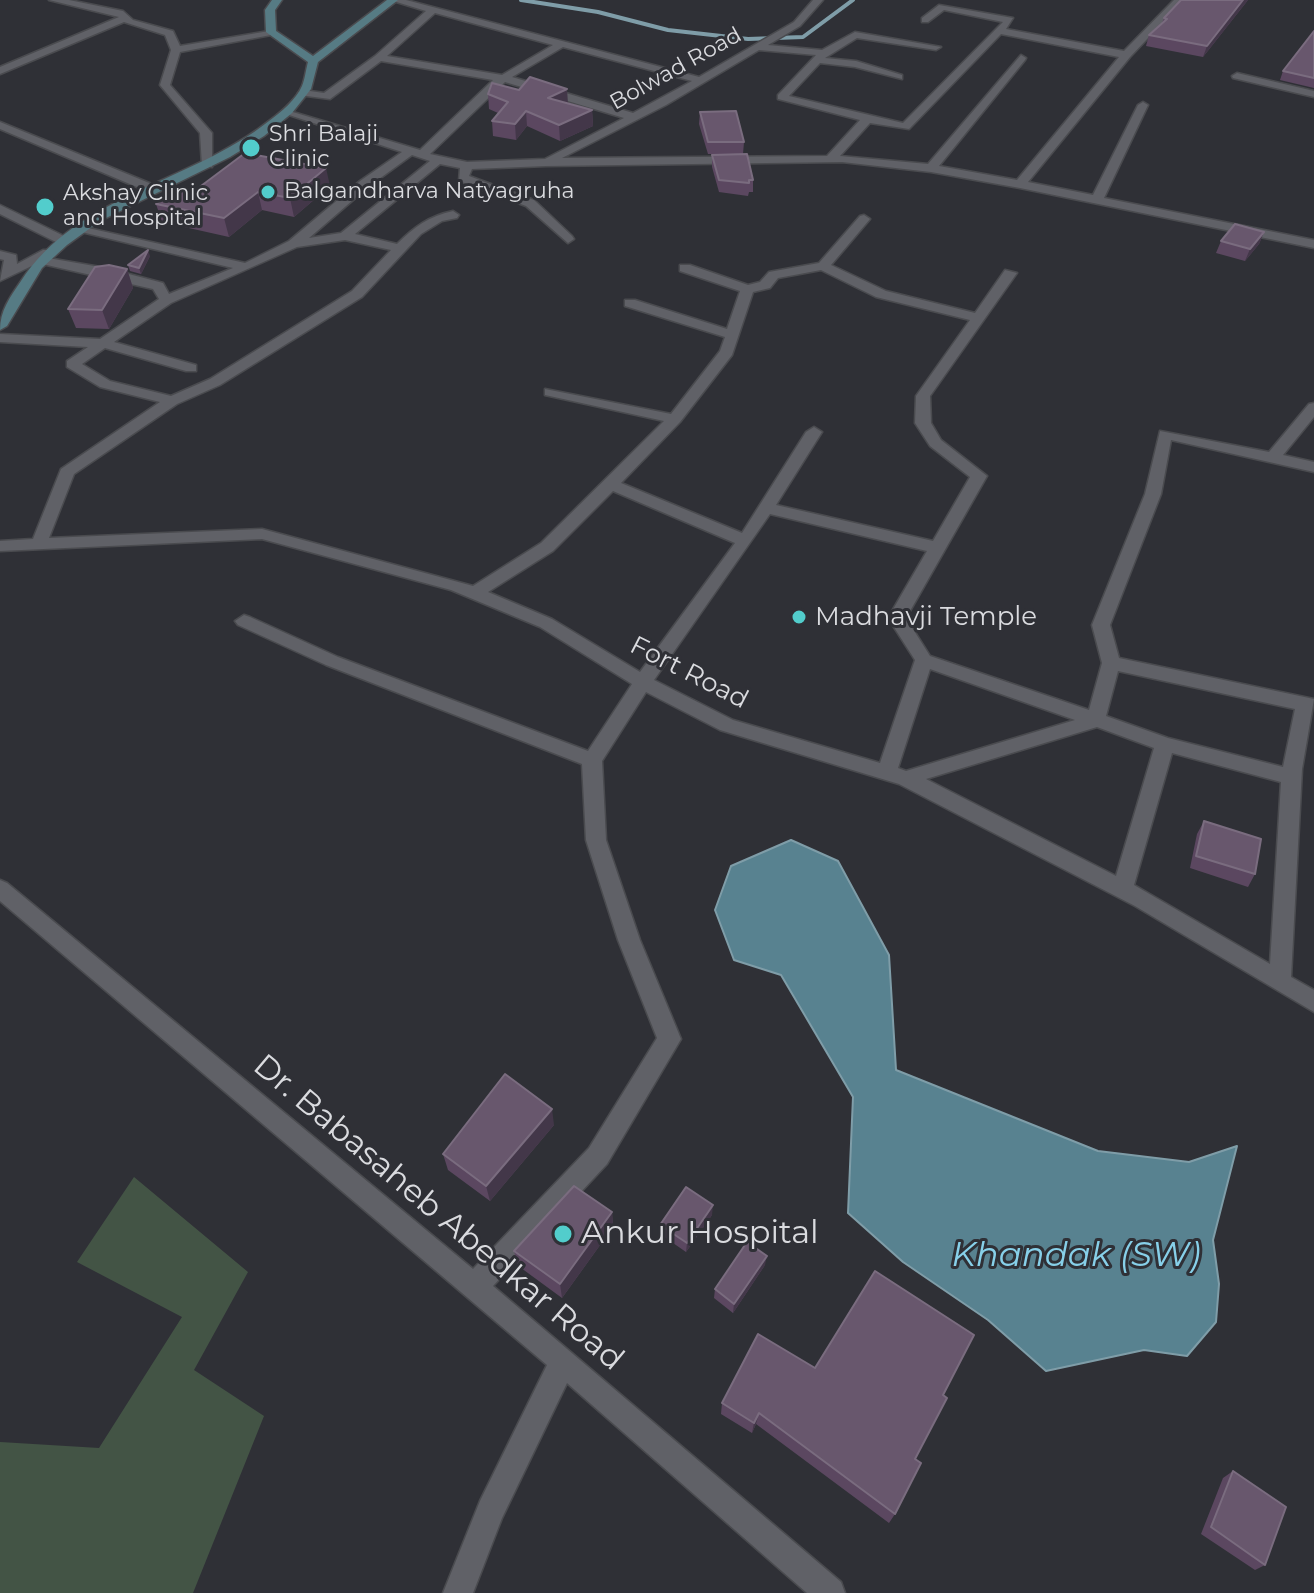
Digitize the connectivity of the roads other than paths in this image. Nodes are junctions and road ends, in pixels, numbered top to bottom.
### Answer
1 (54, 0) edge
2 (277, 0) edge
3 (394, 0) edge
4 (818, 0) edge
5 (1179, 0) edge
6 (433, 10) junction
7 (126, 18) junction
8 (925, 20) dead end
9 (999, 31) junction
10 (271, 32) junction
11 (561, 44) junction
12 (757, 47) junction
13 (936, 47) dead end
14 (176, 50) junction
15 (1126, 55) junction
16 (820, 56) junction
17 (379, 58) junction
18 (1021, 58) dead end
19 (313, 61) junction
20 (0, 71) edge
21 (1237, 76) dead end
22 (898, 77) dead end
23 (503, 78) junction
24 (699, 80) junction
25 (303, 93) junction
26 (1314, 94) edge
27 (1143, 105) dead end
28 (290, 112) junction
29 (633, 117) junction
30 (867, 119) junction
31 (0, 125) edge
32 (416, 153) junction
33 (830, 159) junction
34 (438, 160) junction
35 (546, 162) junction
36 (208, 165) junction
37 (467, 166) junction
38 (931, 168) junction
39 (1020, 184) junction
40 (155, 190) junction
41 (1098, 198) junction
42 (0, 209) edge
43 (453, 215) dead end
44 (864, 219) dead end
45 (79, 230) junction
46 (345, 236) junction
47 (568, 239) dead end
48 (64, 241) junction
49 (294, 244) junction
50 (1314, 244) edge
51 (398, 248) junction
52 (0, 255) edge
53 (45, 257) junction
54 (823, 266) junction
55 (247, 267) junction
56 (685, 268) dead end
57 (1010, 273) dead end
58 (5, 274) edge
59 (747, 289) junction
60 (166, 300) junction
61 (630, 303) dead end
62 (976, 317) junction
63 (0, 326) edge
64 (731, 335) junction
65 (0, 338) edge
66 (103, 343) junction
67 (191, 368) dead end
68 (550, 392) dead end
69 (172, 401) junction
70 (1314, 407) edge
71 (675, 419) junction
72 (814, 432) dead end
73 (1274, 456) junction
74 (1314, 467) edge
75 (610, 484) junction
76 (765, 508) junction
77 (745, 541) junction
78 (39, 544) junction
79 (0, 546) edge
80 (938, 548) junction
81 (474, 593) junction
82 (244, 621) dead end
83 (924, 660) junction
84 (1111, 663) junction
85 (643, 682) junction
86 (1310, 705) edge
87 (1095, 721) junction
88 (1165, 744) junction
89 (592, 760) junction
90 (887, 773) junction
91 (1291, 777) junction
92 (906, 778) junction
93 (0, 889) edge
94 (1122, 890) junction
95 (1280, 982) junction
96 (1314, 1002) edge
97 (474, 1287) junction
98 (563, 1361) junction
99 (458, 1593) edge
100 (830, 1593) edge

1 - 7 street
2 - 10 main road
3 - 6 street
3 - 19 main road
4 - 12 street, Bolwad Road
5 - 15 street
6 - 11 street
6 - 17 street
7 - 14 street
7 - 20 street
8 - 9 street
9 - 15 street
9 - 30 street
10 - 14 street
10 - 19 main road
11 - 23 street
11 - 24 street
12 - 16 street
12 - 24 street, Bolwad Road
13 - 16 street
14 - 36 street
15 - 39 street
16 - 22 street
16 - 30 street
17 - 23 street
17 - 25 street
18 - 38 street
19 - 25 main road
21 - 26 street
23 - 29 street
23 - 32 street
24 - 29 street, Bolwad Road
25 - 28 main road
27 - 41 street
28 - 32 street
28 - 36 main road
29 - 35 street, Bolwad Road
30 - 33 street
31 - 40 street
32 - 34 street
32 - 49 street
33 - 35 street
33 - 38 street
34 - 37 street
34 - 46 street
35 - 37 street
36 - 40 main road
37 - 47 street
38 - 39 street
39 - 41 street
40 - 45 main road
41 - 50 street
42 - 48 street
43 - 51 street
44 - 54 street
45 - 48 main road
45 - 55 street
46 - 49 street
46 - 51 street
48 - 53 main road
49 - 55 street
51 - 69 street
52 - 58 street
53 - 58 street
53 - 60 street
53 - 63 main road
54 - 59 street
54 - 62 street
55 - 60 street
56 - 59 street
57 - 62 street
59 - 64 street
60 - 66 street
61 - 64 street
62 - 80 street
64 - 71 street
65 - 66 street
66 - 67 street
66 - 69 street
68 - 71 street
69 - 78 street
70 - 73 street
71 - 75 street
72 - 76 street
73 - 74 street
73 - 84 street
75 - 77 street
75 - 81 street
76 - 77 street
76 - 80 street
77 - 85 street
78 - 79 street, Fort Road
78 - 81 street, Fort Road
80 - 83 street
81 - 85 street, Fort Road
82 - 89 street
83 - 87 street
83 - 90 street
84 - 86 street
84 - 87 street
85 - 89 street
85 - 90 street, Fort Road
86 - 91 street
87 - 88 street
87 - 92 street
88 - 91 street
88 - 94 street
89 - 97 street
90 - 92 street, Fort Road
91 - 95 street
92 - 94 street, Fort Road
93 - 97 street, Dr. Babasaheb Abedkar Road
94 - 95 street, Fort Road
95 - 96 street, Fort Road
97 - 98 street, Dr. Babasaheb Abedkar Road
98 - 99 street
98 - 100 street, Dr. Babasaheb Abedkar Road

